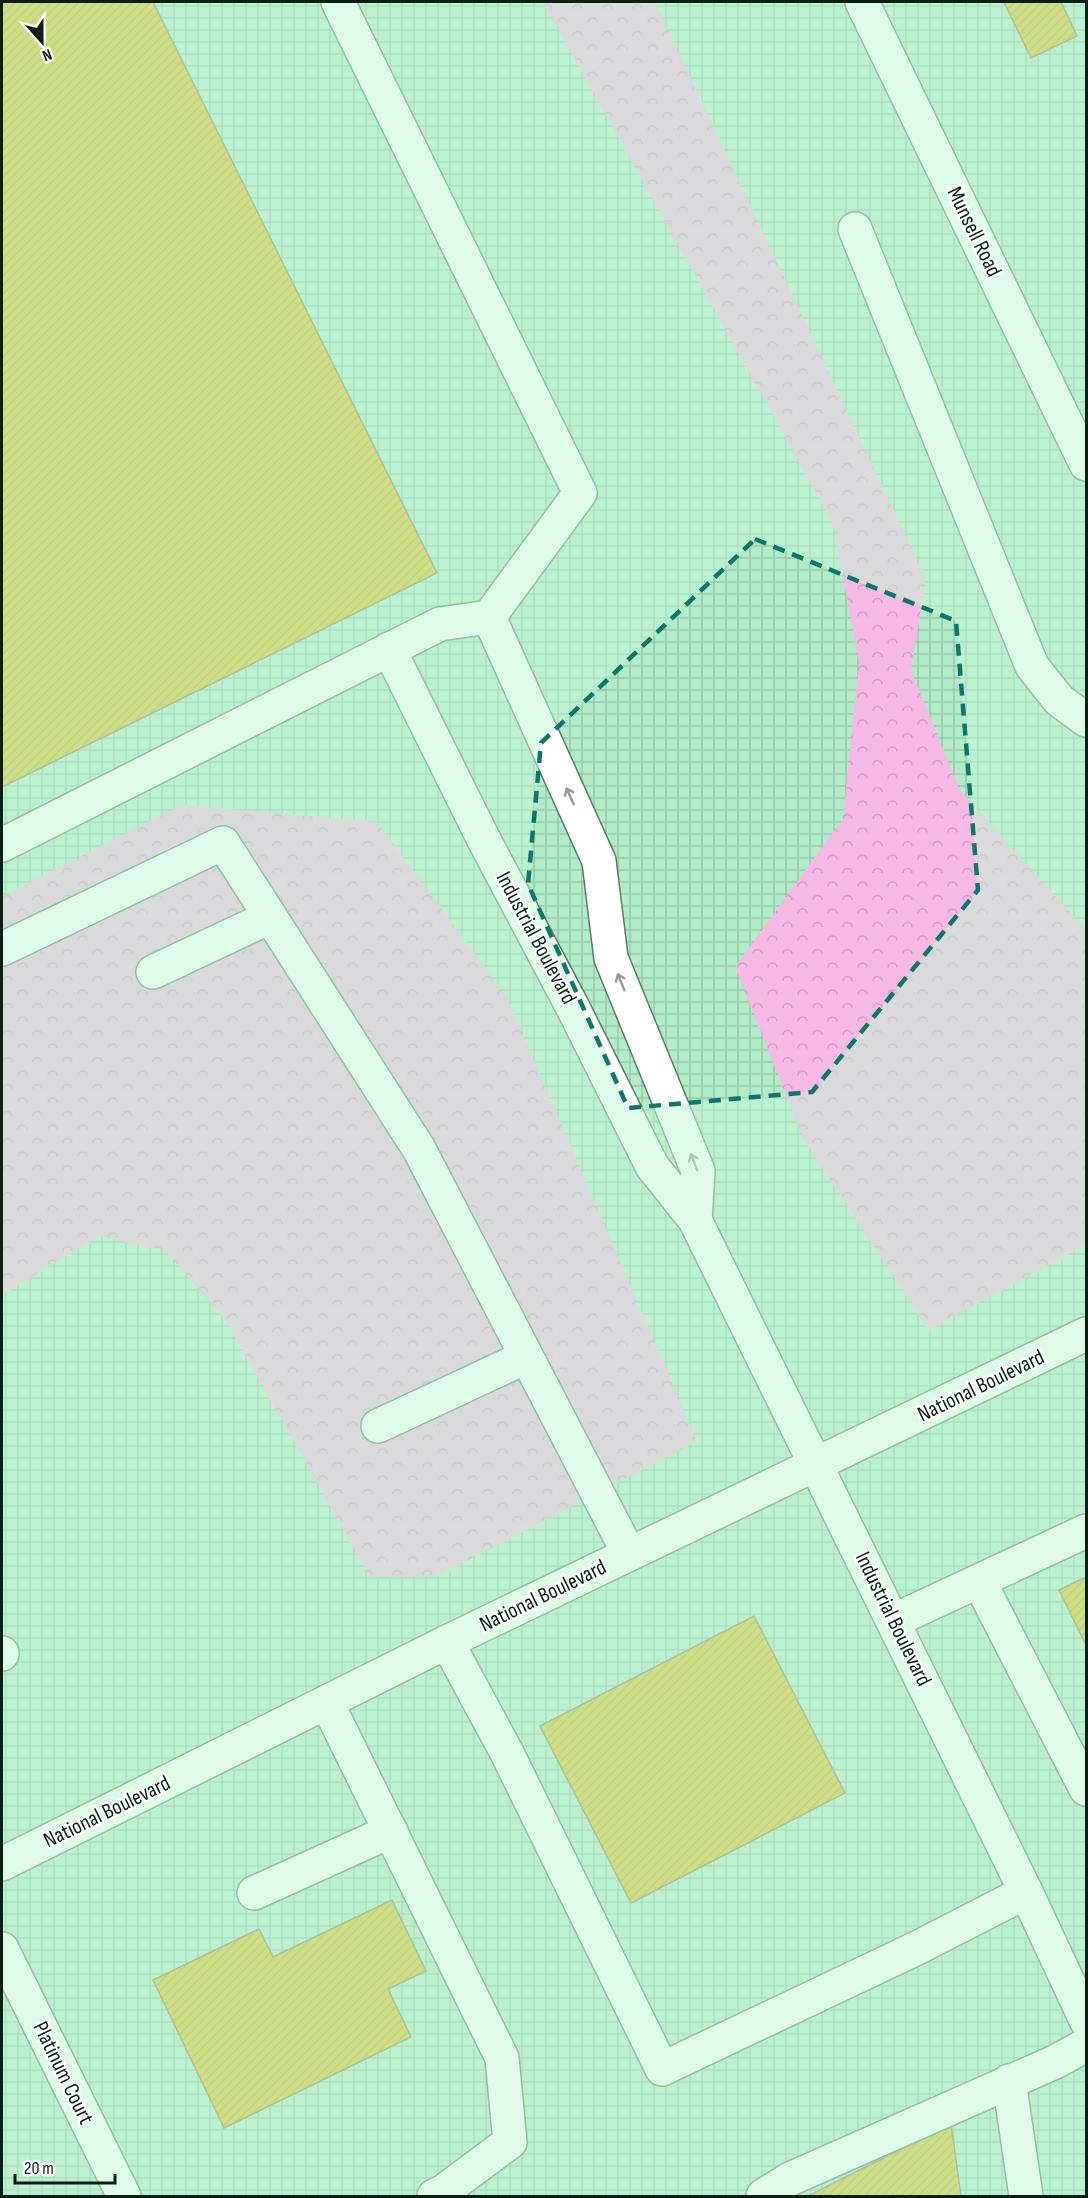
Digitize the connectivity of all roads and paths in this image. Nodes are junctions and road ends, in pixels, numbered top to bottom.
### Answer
1 (338, 2) edge
2 (862, 2) edge
3 (855, 229) dead end
4 (1086, 464) edge
5 (489, 617) junction
6 (389, 649) junction
7 (1086, 720) edge
8 (2, 845) edge
9 (270, 917) junction
10 (2, 949) edge
11 (153, 972) dead end
12 (695, 1220) junction
13 (1086, 1334) edge
14 (526, 1357) junction
15 (378, 1426) dead end
16 (816, 1463) junction
17 (1086, 1531) edge
18 (628, 1554) junction
19 (979, 1581) junction
20 (893, 1621) junction
21 (447, 1642) junction
22 (327, 1703) junction
23 (1086, 1789) edge
24 (391, 1831) junction
25 (2, 1864) edge
26 (1026, 1892) junction
27 (254, 1893) dead end
28 (2, 1949) edge
29 (1086, 2020) edge
30 (1086, 2045) edge
31 (1009, 2081) junction
32 (124, 2196) edge
33 (434, 2196) edge
34 (763, 2196) edge
35 (1026, 2196) edge

1 - 5 street
2 - 4 street, Munsell Road
3 - 7 street
5 - 6 street
12 -> 5 street, Industrial Boulevard
6 - 8 street
6 - 12 street, Industrial Boulevard
9 - 10 street
9 - 11 street
9 - 14 street
12 - 16 street, Industrial Boulevard
13 - 16 street, National Boulevard
14 - 15 street
14 - 18 street
16 - 18 street, National Boulevard
16 - 20 street, Industrial Boulevard
17 - 19 street
18 - 21 street, National Boulevard
19 - 20 street
19 - 23 street
20 - 26 street, Industrial Boulevard
21 - 22 street, National Boulevard
21 - 26 street
22 - 24 street
22 - 25 street, National Boulevard
24 - 27 street
24 - 33 street
26 - 29 street, Industrial Boulevard
28 - 32 street, Platinum Court
30 - 31 street
31 - 34 street
31 - 35 street

